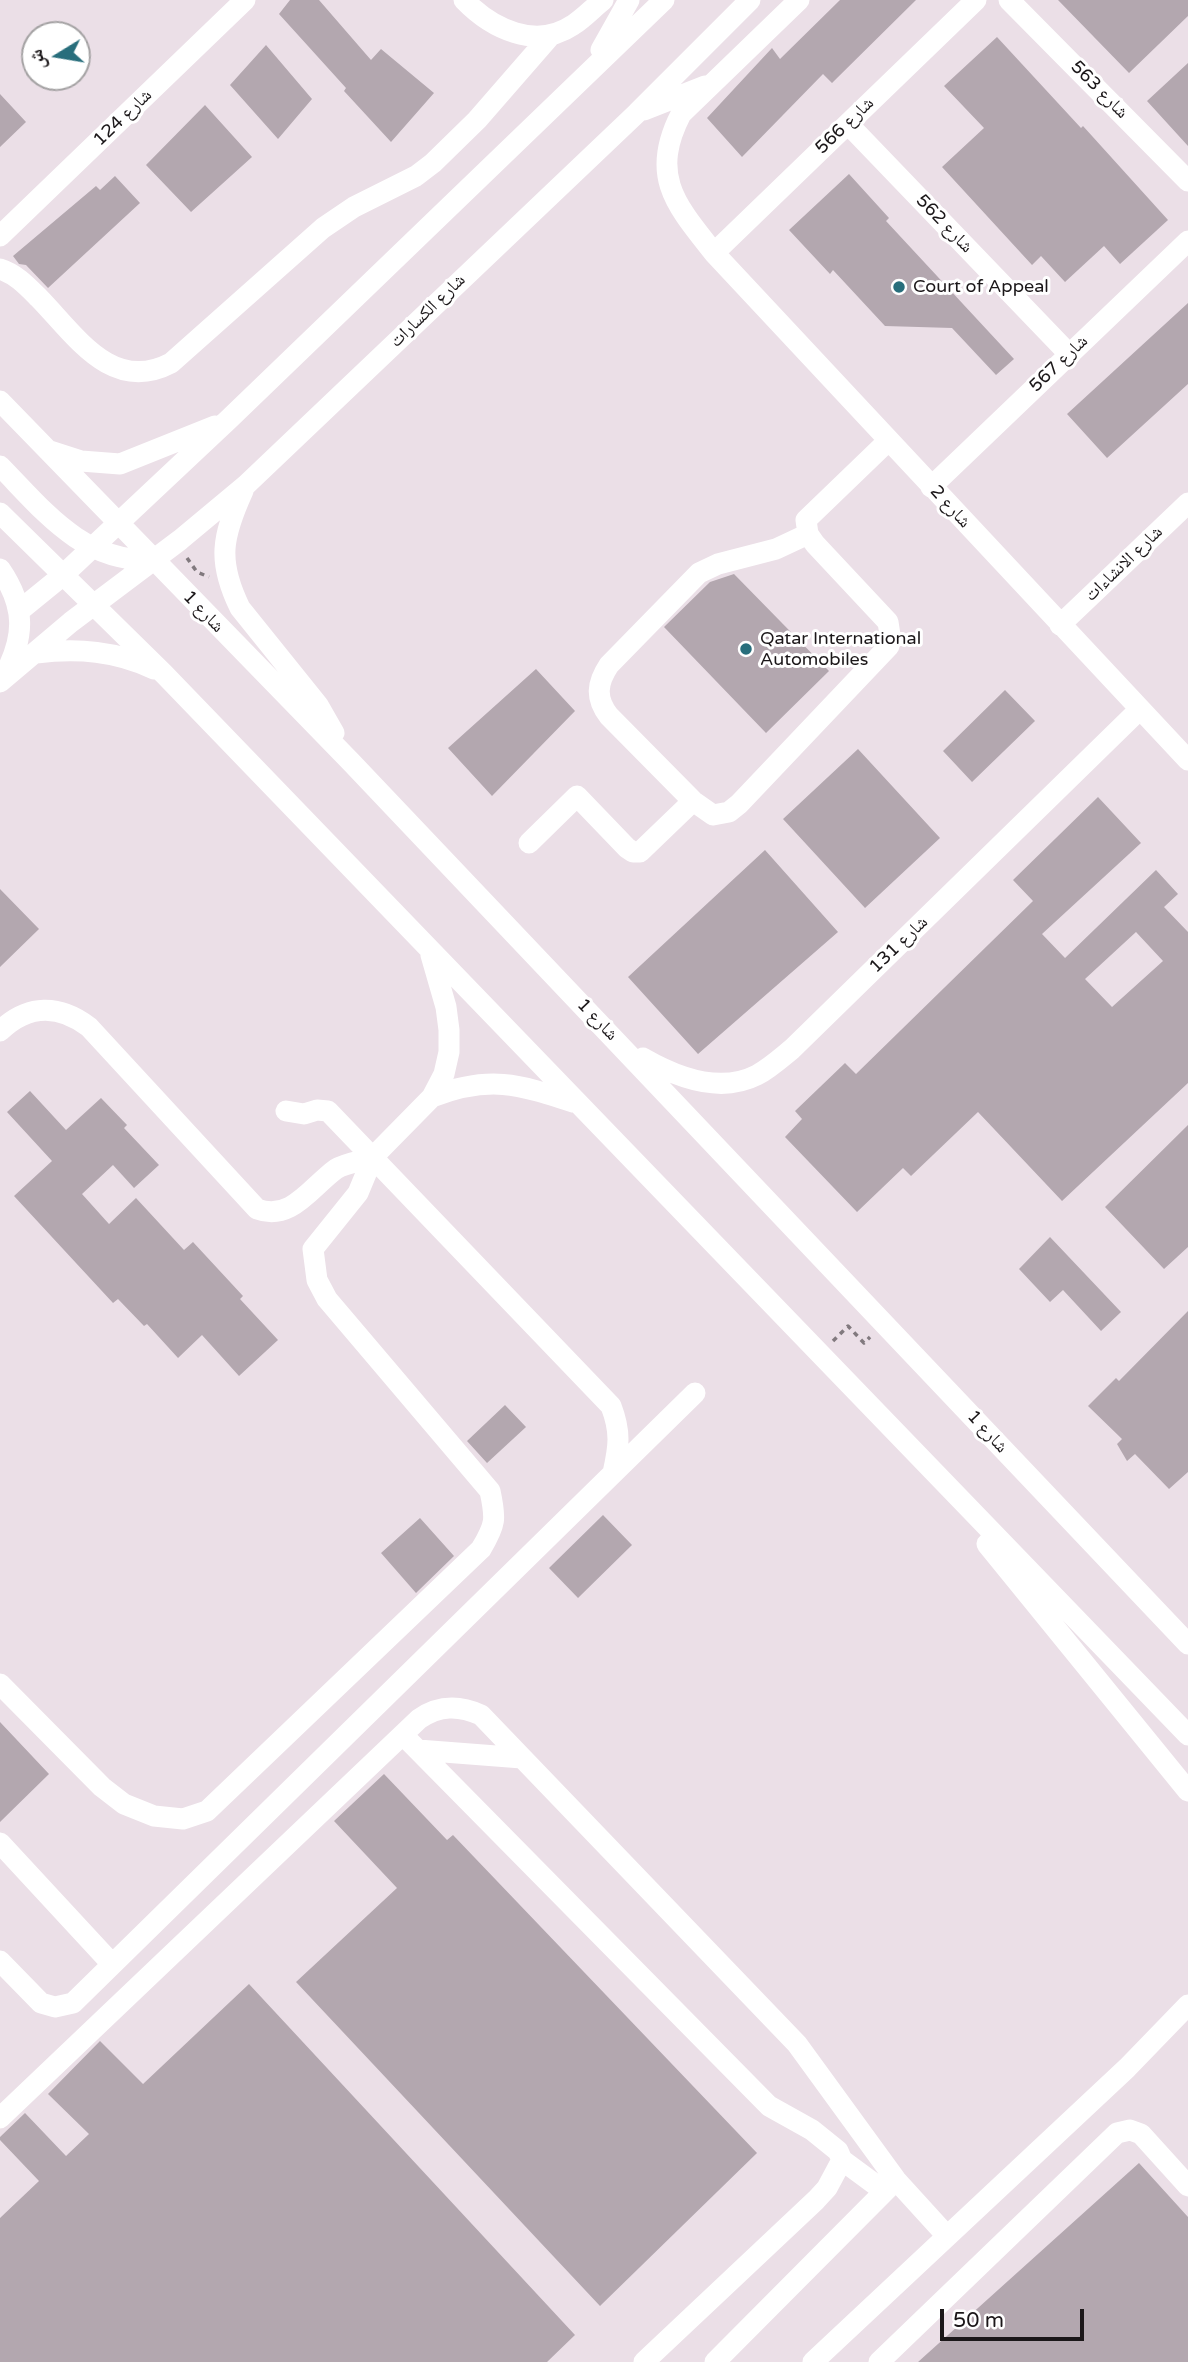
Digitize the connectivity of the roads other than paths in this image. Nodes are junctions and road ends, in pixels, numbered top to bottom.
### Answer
1 (245, 0) edge
2 (603, 0) edge
3 (629, 0) edge
4 (664, 0) edge
5 (750, 0) edge
6 (799, 0) edge
7 (976, 0) edge
8 (1009, 0) edge
9 (468, 4) edge
10 (551, 35) junction
11 (589, 71) junction
12 (714, 83) junction
13 (637, 113) junction
14 (848, 124) junction
15 (1188, 181) edge
16 (0, 236) edge
17 (1188, 241) edge
18 (714, 253) junction
19 (0, 269) edge
20 (1069, 354) junction
21 (0, 401) edge
22 (228, 420) junction
23 (888, 441) junction
24 (48, 451) junction
25 (0, 466) edge
26 (246, 485) junction
27 (931, 487) junction
28 (1188, 503) edge
29 (0, 513) edge
30 (119, 523) junction
31 (808, 534) junction
32 (93, 547) junction
33 (153, 560) junction
34 (0, 569) edge
35 (62, 576) junction
36 (92, 605) junction
37 (19, 611) junction
38 (1060, 625) junction
39 (36, 653) junction
40 (164, 674) junction
41 (0, 681) edge
42 (1139, 710) junction
43 (1188, 760) edge
44 (351, 762) junction
45 (693, 801) junction
46 (529, 843) dead end
47 (430, 950) junction
48 (0, 1031) edge
49 (623, 1047) junction
50 (432, 1097) junction
51 (576, 1103) junction
52 (286, 1111) dead end
53 (373, 1157) junction
54 (695, 1393) dead end
55 (907, 1444) junction
56 (613, 1473) junction
57 (1188, 1644) edge
58 (0, 1684) edge
59 (1188, 1735) edge
60 (411, 1743) junction
61 (522, 1758) junction
62 (1188, 1791) edge
63 (0, 1843) edge
64 (0, 1961) edge
65 (112, 1964) junction
66 (1188, 2005) edge
67 (0, 2118) edge
68 (842, 2160) junction
69 (890, 2186) junction
70 (1188, 2186) edge
71 (947, 2236) junction
72 (644, 2362) edge
73 (715, 2362) edge
74 (813, 2362) edge
75 (879, 2362) edge

1 - 16 street, شارع 124
2 - 10 street
3 - 11 street
4 - 11 street
5 - 13 street, شارع الكسارات
6 - 12 street
7 - 14 street, شارع 566
8 - 15 street, شارع 563
9 - 10 street
10 - 19 street
11 - 22 street
12 - 13 street
12 - 18 street
13 - 26 street, شارع الكسارات
14 - 18 street, شارع 566
14 - 20 street, شارع 562
17 - 20 street, شارع 567
18 - 23 street, شارع 2
20 - 27 street, شارع 567
21 - 24 street, شارع 1
22 - 24 street
22 - 30 street
23 - 27 street, شارع 2
23 - 31 street
24 - 30 street, شارع 1
25 - 32 street
26 - 33 street, شارع الكسارات
26 - 44 street
27 - 38 street, شارع 2
28 - 38 street, شارع الانشاءات
29 - 35 street
30 - 32 street
30 - 33 street, شارع 1
31 - 45 street
31 - 45 street
32 - 33 street
32 - 35 street
33 - 36 street, شارع الكسارات
33 - 44 street, شارع 1
34 - 37 street
35 - 36 street
35 - 37 street
36 - 39 street
36 - 40 street
37 - 41 street
38 - 42 street, شارع 2
39 - 40 street
39 - 41 street
40 - 47 street
42 - 43 street, شارع 2
42 - 49 street, شارع 131
44 - 49 street, شارع 1
45 - 46 street
47 - 50 street
47 - 51 street
48 - 53 street
49 - 57 street, شارع 1
50 - 51 street
50 - 53 street
51 - 55 street
52 - 53 street
53 - 56 street
53 - 58 street
54 - 56 street
55 - 59 street
55 - 62 street
56 - 65 street
60 - 61 street
60 - 61 street
60 - 67 street
60 - 68 street
61 - 69 street
63 - 65 street
64 - 65 street
66 - 71 street
68 - 69 street
68 - 72 street
69 - 71 street
69 - 73 street
70 - 75 street
71 - 74 street

